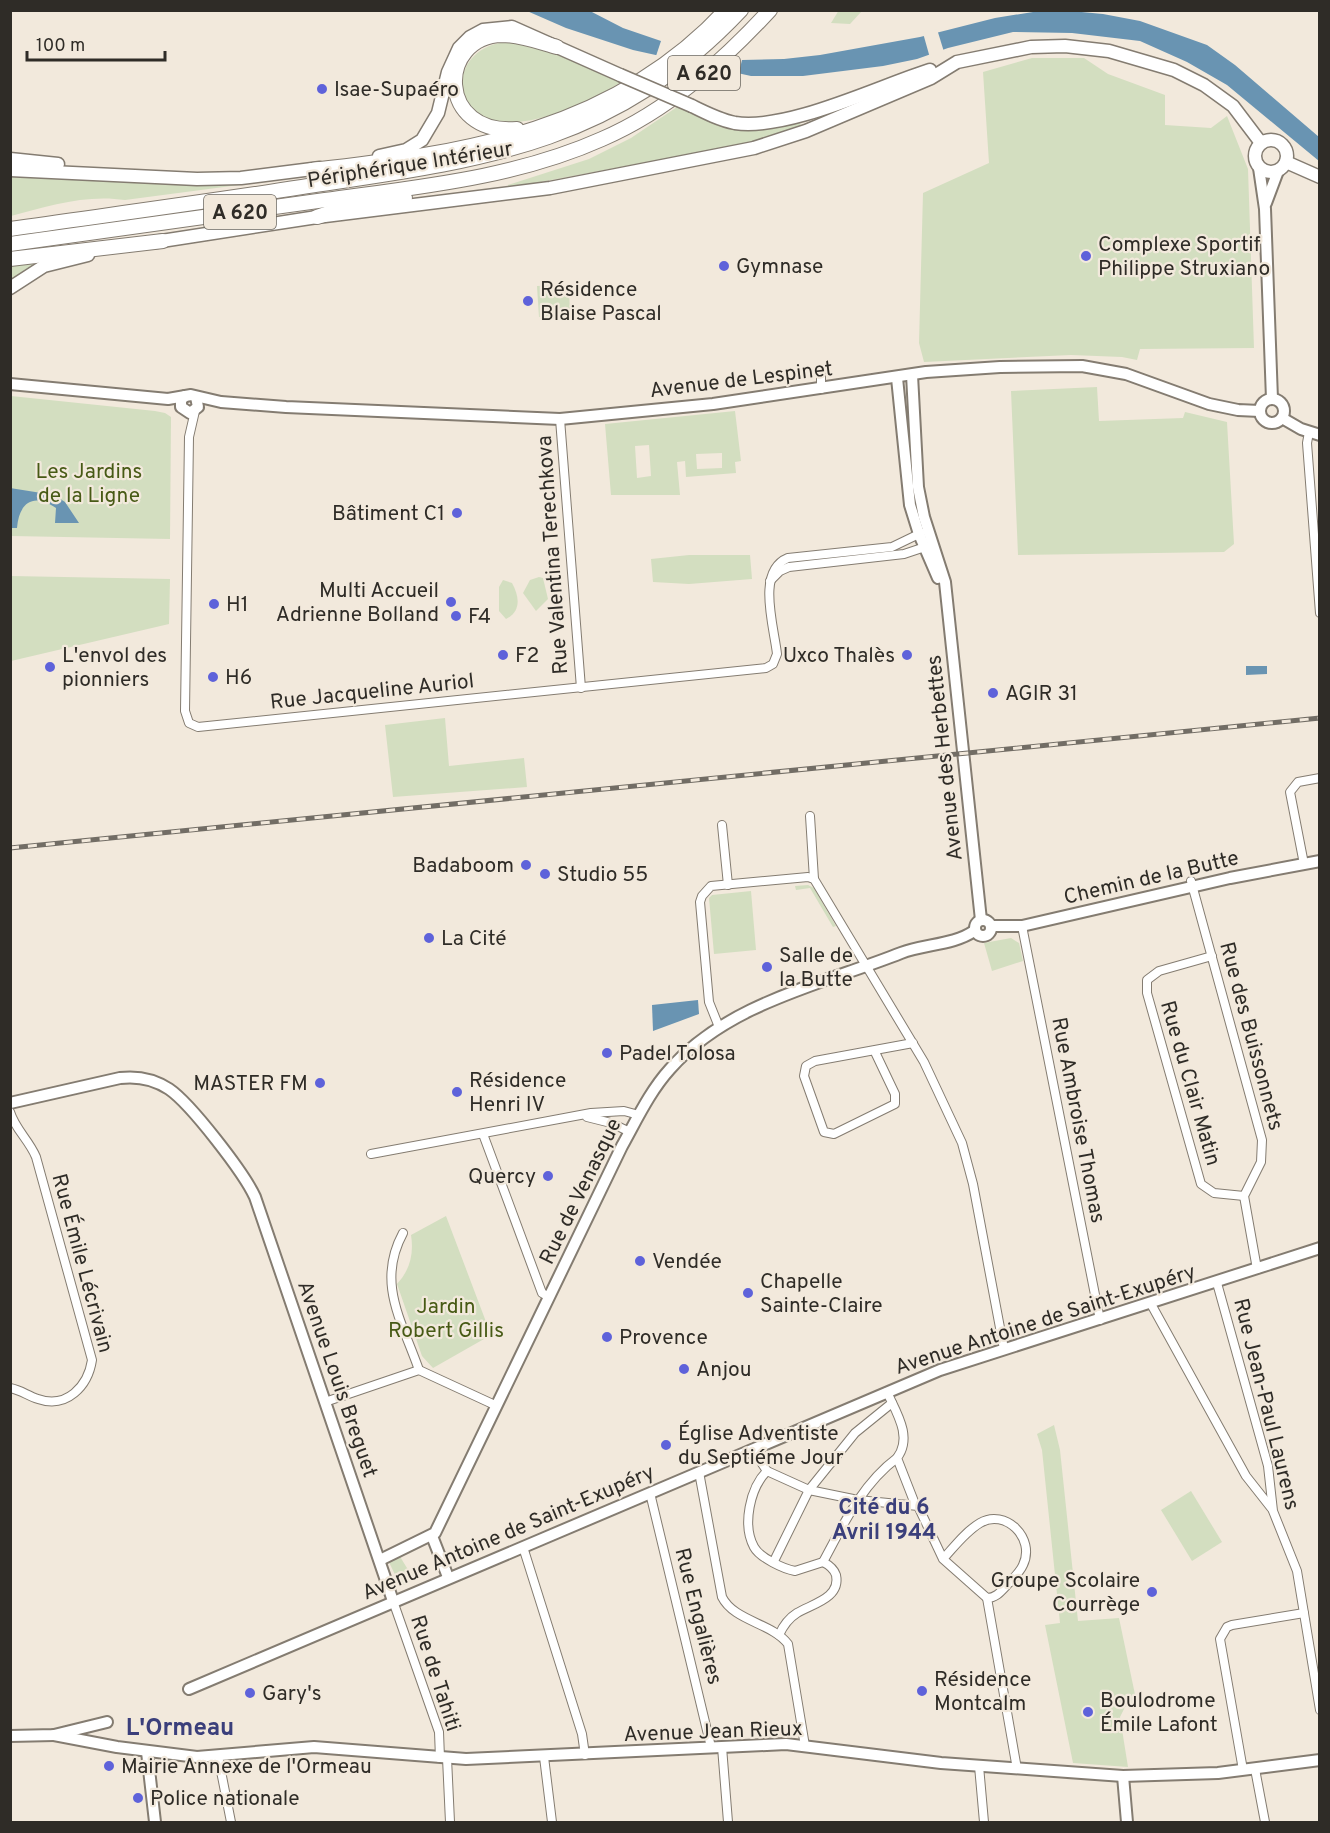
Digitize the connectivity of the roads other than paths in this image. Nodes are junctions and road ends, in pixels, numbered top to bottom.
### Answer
1 (726, 10) edge
2 (741, 10) edge
3 (770, 10) edge
4 (557, 47) junction
5 (957, 62) junction
6 (540, 127) junction
7 (1261, 143) junction
8 (10, 159) edge
9 (1282, 166) junction
10 (1259, 168) junction
11 (10, 170) edge
12 (312, 170) junction
13 (85, 172) junction
14 (1320, 177) edge
15 (469, 179) junction
16 (1265, 209) junction
17 (317, 217) junction
18 (10, 229) edge
19 (163, 241) junction
20 (10, 244) edge
21 (10, 259) edge
22 (10, 288) edge
23 (821, 374) dead end
24 (912, 375) junction
25 (10, 378) edge
26 (897, 378) junction
27 (10, 384) edge
28 (30, 385) junction
29 (821, 389) junction
30 (1272, 399) junction
31 (190, 405) junction
32 (1260, 411) junction
33 (1282, 418) junction
34 (560, 419) junction
35 (1314, 433) edge
36 (923, 532) junction
37 (928, 546) junction
38 (769, 585) junction
39 (1320, 613) edge
40 (581, 688) junction
41 (1320, 778) edge
42 (810, 816) dead end
43 (722, 825) dead end
44 (1320, 861) edge
45 (1304, 864) junction
46 (814, 879) junction
47 (1191, 884) junction
48 (728, 885) junction
49 (981, 920) junction
50 (991, 926) junction
51 (1022, 926) junction
52 (974, 931) junction
53 (1212, 956) junction
54 (866, 963) junction
55 (719, 1027) junction
56 (913, 1043) junction
57 (875, 1052) junction
58 (10, 1103) edge
59 (10, 1112) edge
60 (639, 1116) junction
61 (573, 1117) junction
62 (630, 1132) junction
63 (483, 1134) junction
64 (371, 1154) dead end
65 (1244, 1196) junction
66 (404, 1233) dead end
67 (1320, 1248) edge
68 (1257, 1269) junction
69 (1217, 1283) junction
70 (549, 1298) junction
71 (1151, 1304) junction
72 (1100, 1320) junction
73 (1005, 1349) junction
74 (420, 1370) junction
75 (10, 1388) edge
76 (887, 1392) junction
77 (325, 1402) junction
78 (892, 1403) junction
79 (497, 1406) junction
80 (753, 1450) junction
81 (897, 1458) junction
82 (767, 1471) junction
83 (699, 1472) junction
84 (809, 1490) junction
85 (650, 1493) junction
86 (858, 1500) junction
87 (915, 1504) junction
88 (1273, 1511) junction
89 (432, 1536) junction
90 (523, 1546) junction
91 (943, 1559) junction
92 (380, 1560) junction
93 (774, 1561) junction
94 (823, 1562) junction
95 (448, 1577) junction
96 (987, 1598) junction
97 (393, 1600) junction
98 (1304, 1613) junction
99 (778, 1635) junction
100 (189, 1689) dead end
101 (1320, 1710) edge
102 (107, 1722) dead end
103 (94, 1726) junction
104 (54, 1735) junction
105 (10, 1736) edge
106 (106, 1744) junction
107 (805, 1746) junction
108 (716, 1747) junction
109 (147, 1752) junction
110 (585, 1755) junction
111 (218, 1756) junction
112 (544, 1757) junction
113 (444, 1758) junction
114 (1320, 1760) edge
115 (979, 1766) junction
116 (1017, 1769) junction
117 (1255, 1769) junction
118 (1243, 1770) junction
119 (1123, 1776) junction
120 (155, 1822) edge
121 (231, 1822) edge
122 (450, 1822) edge
123 (552, 1822) edge
124 (728, 1822) edge
125 (984, 1822) edge
126 (1126, 1822) edge
127 (1265, 1822) edge

1 - 6 highway
2 - 18 highway, A 620
3 - 15 highway, Périphérique Intérieur / A 620
4 - 5 main road, bridge
4 - 6 highway
4 - 12 main road
5 - 7 main road
5 - 17 main road
6 - 12 highway
7 - 9 main road
7 - 10 main road
8 - 13 main road
9 - 10 main road
9 - 14 main road
9 - 16 street
10 - 16 street
11 - 13 main road
12 - 13 main road
15 - 17 highway
15 - 20 highway, Périphérique Intérieur / A 620
16 - 30 street
17 - 19 main road
19 - 21 highway
19 - 22 main road
23 - 29 street
24 - 26 street, Avenue de Lespinet
24 - 32 street, Avenue de Lespinet
24 - 36 street, Avenue des Herbettes
25 - 28 street, Avenue de Lespinet
26 - 29 street, Avenue de Lespinet
26 - 36 street, Avenue des Herbettes
27 - 28 street, Avenue de Lespinet
28 - 31 street, Avenue de Lespinet
29 - 34 street, Avenue de Lespinet
30 - 32 street
30 - 33 street
31 - 34 street, Avenue de Lespinet
31 - 40 street, Rue Jacqueline Auriol
32 - 33 street, Avenue de Lespinet
33 - 35 street, Avenue de Lespinet
34 - 40 street, Rue Valentina Terechkova
35 - 39 street, Avenue de Lespinet
36 - 37 street, Avenue des Herbettes
36 - 38 street
37 - 38 street
37 - 49 street, Avenue des Herbettes
38 - 40 street, Rue Jacqueline Auriol
41 - 45 street
42 - 46 street
43 - 48 street
44 - 45 street, Chemin de la Butte
45 - 47 street, Chemin de la Butte
46 - 48 street
46 - 54 street
47 - 51 street, Chemin de la Butte
47 - 53 street, Rue des Buissonnets
48 - 55 street
49 - 50 street
49 - 52 street
50 - 51 street, Chemin de la Butte
50 - 52 street
51 - 72 street, Rue Ambroise Thomas
52 - 54 street
53 - 65 street, Rue des Buissonnets
53 - 65 street, Rue du Clair Matin
54 - 55 street, Rue de Venasque
54 - 56 street
55 - 60 street, Rue de Venasque
56 - 57 street
56 - 73 street
57 - 57 street
58 - 77 street, Avenue Louis Breguet
59 - 75 street, Rue Émile Lécrivain
60 - 61 street
60 - 62 street, Rue de Venasque
61 - 62 street
61 - 63 street
62 - 70 street, Rue de Venasque
63 - 64 street
63 - 70 street
65 - 68 street
66 - 74 street
67 - 68 street, Avenue Antoine de Saint-Exupéry
68 - 69 street, Avenue Antoine de Saint-Exupéry
69 - 71 street, Avenue Antoine de Saint-Exupéry
69 - 88 street, Rue Jean-Paul Laurens
70 - 79 street, Rue de Venasque
71 - 72 street, Avenue Antoine de Saint-Exupéry
71 - 88 street
72 - 73 street, Avenue Antoine de Saint-Exupéry
73 - 76 street, Avenue Antoine de Saint-Exupéry
74 - 77 street
74 - 79 street
76 - 78 street
76 - 80 street, Avenue Antoine de Saint-Exupéry
77 - 92 street, Avenue Louis Breguet
78 - 81 street
78 - 84 street
79 - 89 street, Rue de Venasque
80 - 82 street
80 - 83 street, Avenue Antoine de Saint-Exupéry
81 - 86 street
81 - 87 street
82 - 84 street
82 - 93 street
83 - 85 street, Avenue Antoine de Saint-Exupéry
83 - 99 street
84 - 86 street
84 - 93 street
85 - 90 street, Avenue Antoine de Saint-Exupéry
85 - 108 street, Rue Engalières
86 - 87 street
86 - 94 street
87 - 91 street
88 - 98 street, Rue Jean-Paul Laurens
89 - 92 street
89 - 95 street
90 - 95 street, Avenue Antoine de Saint-Exupéry
90 - 110 street
91 - 96 street
91 - 96 street
92 - 97 street, Avenue Louis Breguet
93 - 94 street
94 - 99 street
95 - 97 street, Avenue Antoine de Saint-Exupéry
96 - 116 street
97 - 100 street, Avenue Antoine de Saint-Exupéry
97 - 113 street, Rue de Tahiti
98 - 101 street, Rue Jean-Paul Laurens
98 - 118 street
99 - 107 street
102 - 103 street
103 - 104 street
103 - 106 street
104 - 105 street
104 - 106 street, Avenue Jean Rieux
106 - 109 street, Avenue Jean Rieux
107 - 108 street, Avenue Jean Rieux
107 - 115 street, Avenue Jean Rieux
108 - 110 street, Avenue Jean Rieux
108 - 124 street, Rue Engalières
109 - 111 street, Avenue Jean Rieux
109 - 120 street
110 - 112 street, Avenue Jean Rieux
111 - 113 street, Avenue Jean Rieux
111 - 121 street
112 - 113 street, Avenue Jean Rieux
112 - 123 street
113 - 122 street, Rue de Tahiti
114 - 117 street, Avenue Jean Rieux
115 - 116 street, Avenue Jean Rieux
115 - 125 street
116 - 119 street, Avenue Jean Rieux
117 - 118 street, Avenue Jean Rieux
117 - 127 street
118 - 119 street, Avenue Jean Rieux
119 - 126 street

